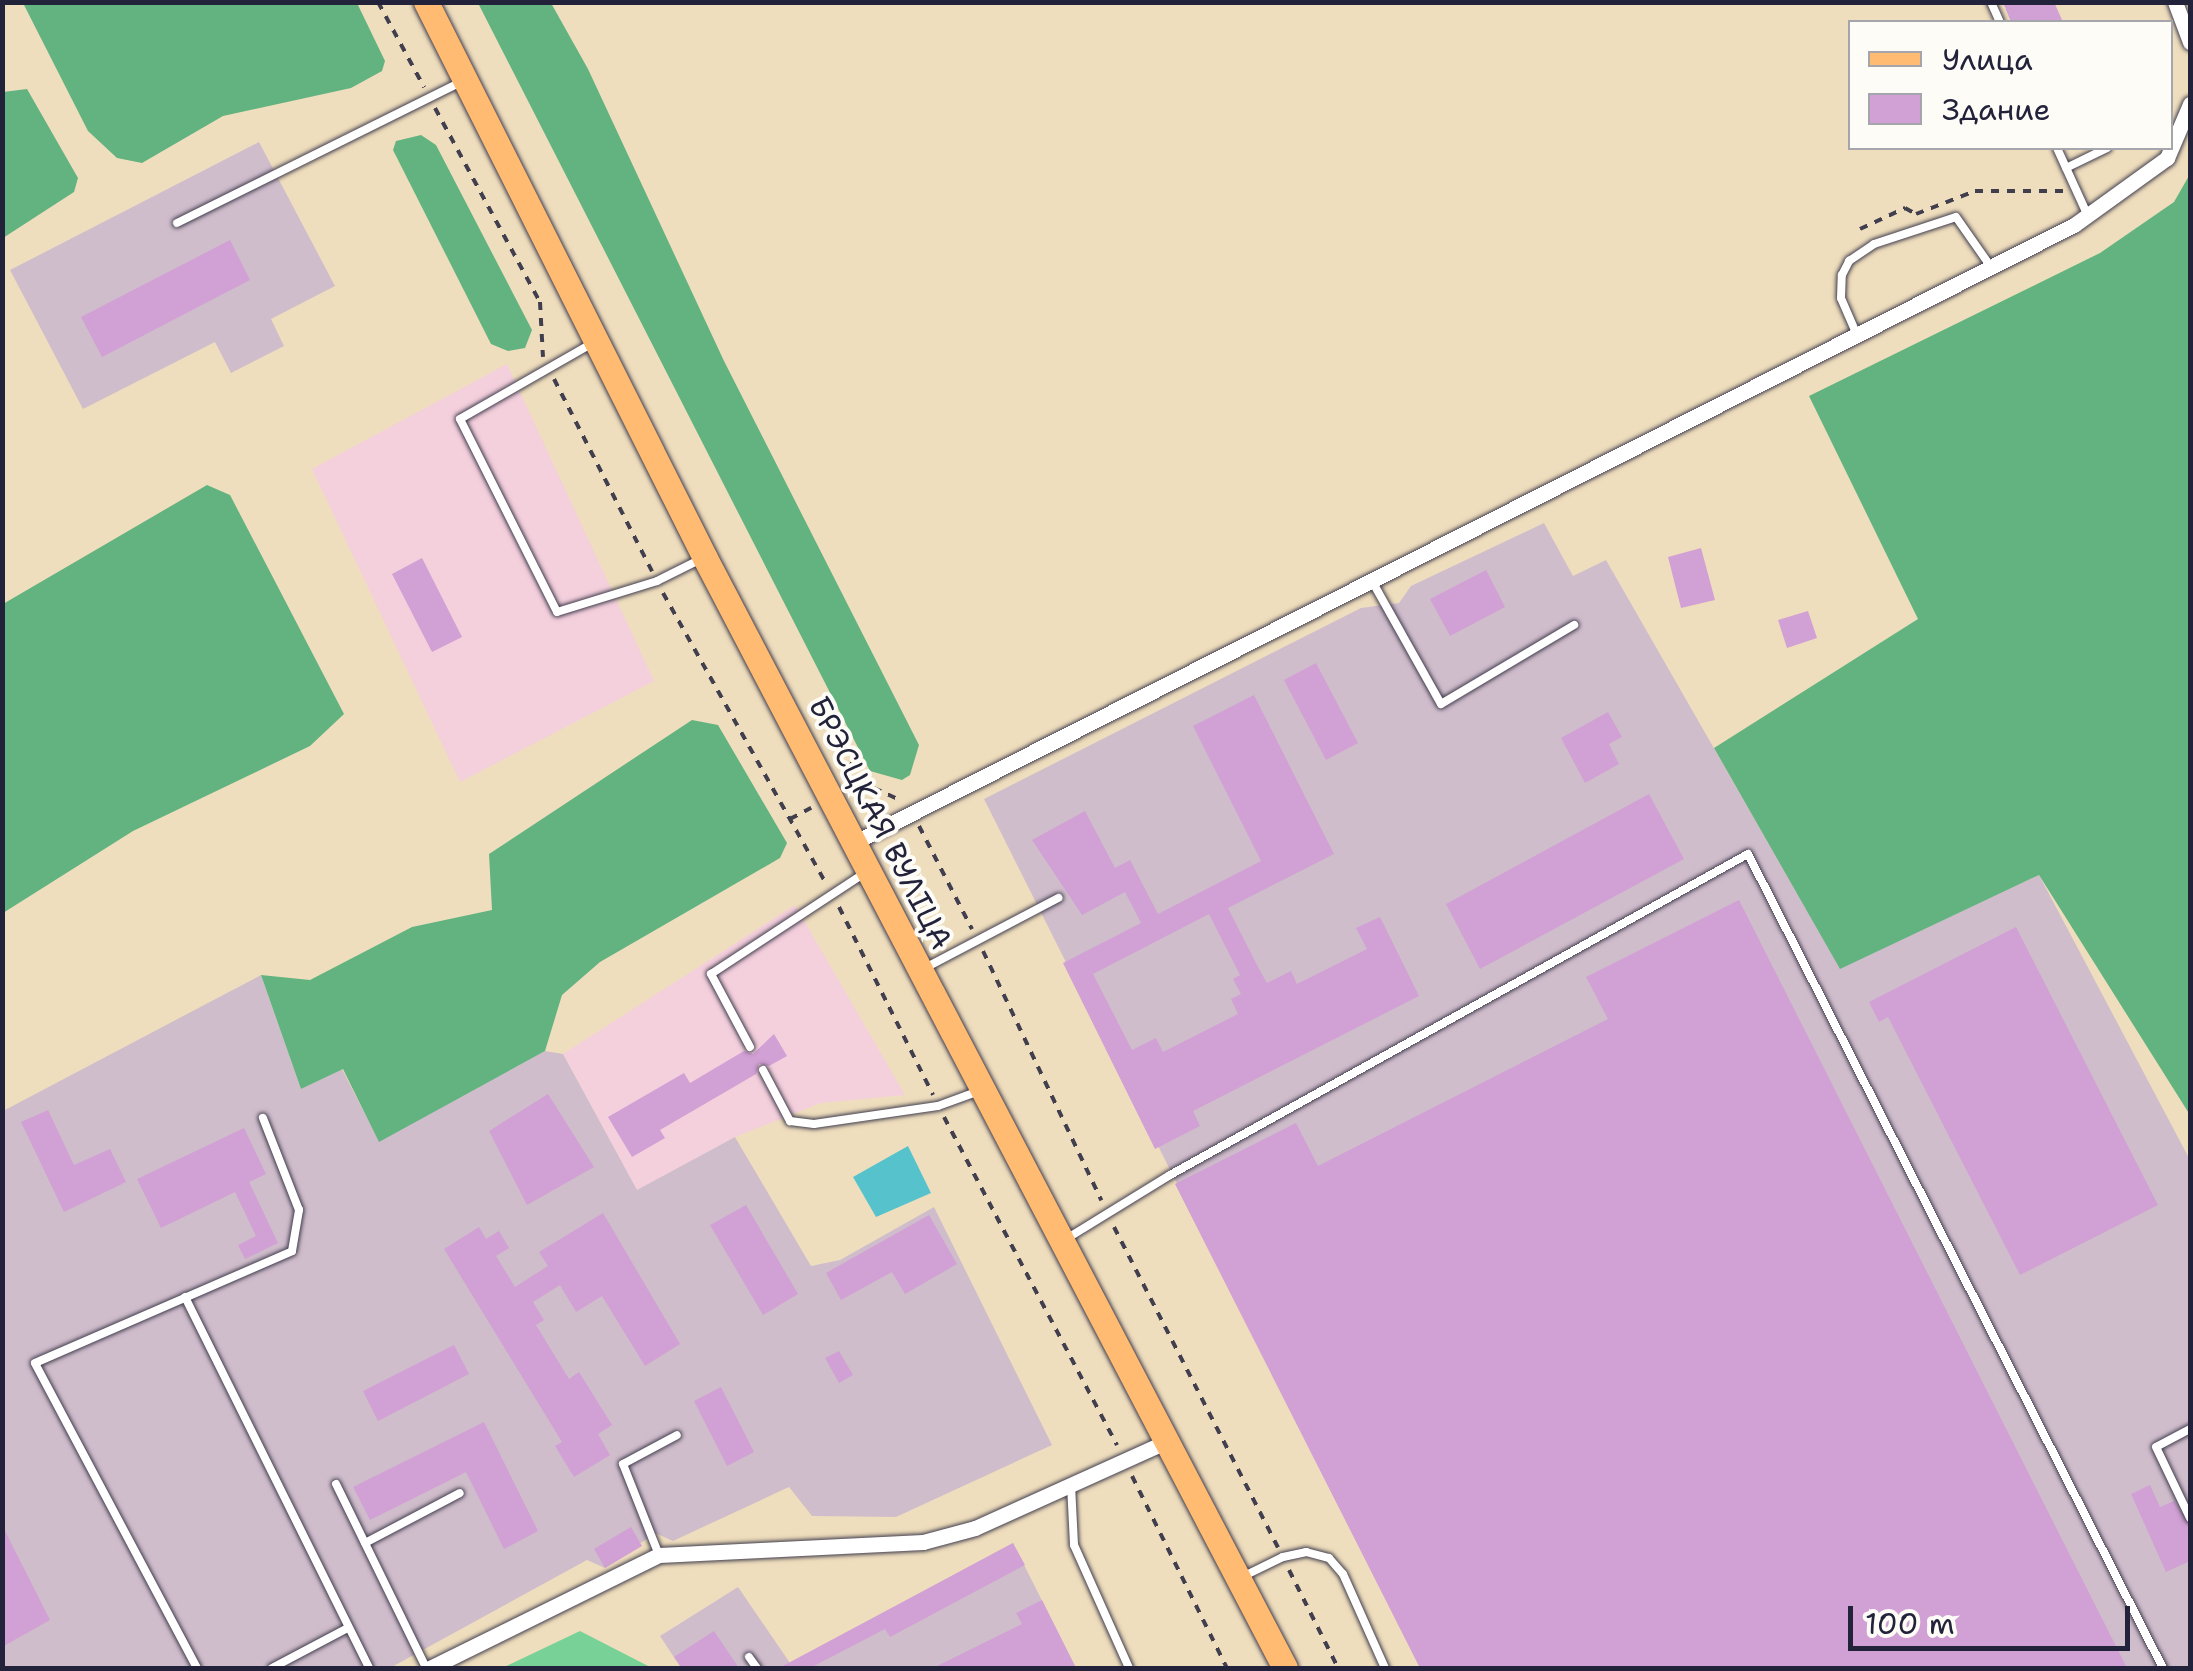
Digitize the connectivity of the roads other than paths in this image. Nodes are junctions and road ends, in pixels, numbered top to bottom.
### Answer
1 (426, 2) edge
2 (2175, 2) edge
3 (2187, 20) edge
4 (2190, 42) edge
5 (465, 80) junction
6 (2190, 104) edge
7 (2173, 144) edge
8 (2058, 150) edge
9 (2103, 150) edge
10 (2170, 150) edge
11 (2066, 168) junction
12 (2088, 216) junction
13 (177, 223) dead end
14 (1991, 267) junction
15 (1857, 336) junction
16 (595, 342) junction
17 (705, 558) junction
18 (1372, 581) junction
19 (1574, 625) dead end
20 (856, 842) junction
21 (870, 870) junction
22 (1058, 898) dead end
23 (920, 971) junction
24 (750, 1047) dead end
25 (762, 1070) dead end
26 (982, 1090) junction
27 (263, 1118) dead end
28 (1062, 1242) junction
29 (184, 1297) junction
30 (2190, 1430) edge
31 (676, 1435) dead end
32 (1168, 1441) junction
33 (336, 1484) dead end
34 (1071, 1485) junction
35 (460, 1493) dead end
36 (2190, 1518) edge
37 (365, 1544) junction
38 (659, 1555) junction
39 (1240, 1578) junction
40 (346, 1629) junction
41 (748, 1656) dead end
42 (197, 1668) edge
43 (272, 1668) edge
44 (369, 1668) edge
45 (428, 1668) edge
46 (757, 1668) edge
47 (1129, 1668) edge
48 (1285, 1668) edge
49 (1385, 1668) edge
50 (2163, 1668) edge

1 - 5 main road, БРЭСЦКАЯ ВУЛІЦА
2 - 3 street
3 - 4 street
5 - 13 lane
5 - 16 main road, БРЭСЦКАЯ ВУЛІЦА
6 - 7 street
8 - 11 lane
9 - 11 lane
10 - 12 street
11 - 12 lane
12 - 14 street
14 - 15 street
14 - 15 lane
15 - 18 street
16 - 17 main road, БРЭСЦКАЯ ВУЛІЦА
16 - 17 lane
17 - 20 main road, БРЭСЦКАЯ ВУЛІЦА
18 - 19 lane
18 - 20 street
20 - 21 main road, БРЭСЦКАЯ ВУЛІЦА
21 - 23 main road, БРЭСЦКАЯ ВУЛІЦА
21 - 24 lane
22 - 23 lane
23 - 26 main road, БРЭСЦКАЯ ВУЛІЦА
25 - 26 lane
26 - 28 main road, БРЭСЦКАЯ ВУЛІЦА
27 - 29 lane
28 - 32 main road, БРЭСЦКАЯ ВУЛІЦА
28 - 50 lane
29 - 40 lane
29 - 42 lane
30 - 36 lane
31 - 38 lane
32 - 34 street
32 - 39 main road, БРЭСЦКАЯ ВУЛІЦА
33 - 37 lane
34 - 38 street
34 - 47 lane
35 - 37 lane
37 - 45 lane
38 - 45 street
39 - 48 main road, БРЭСЦКАЯ ВУЛІЦА
39 - 49 lane
40 - 43 lane
40 - 44 lane
41 - 46 lane

